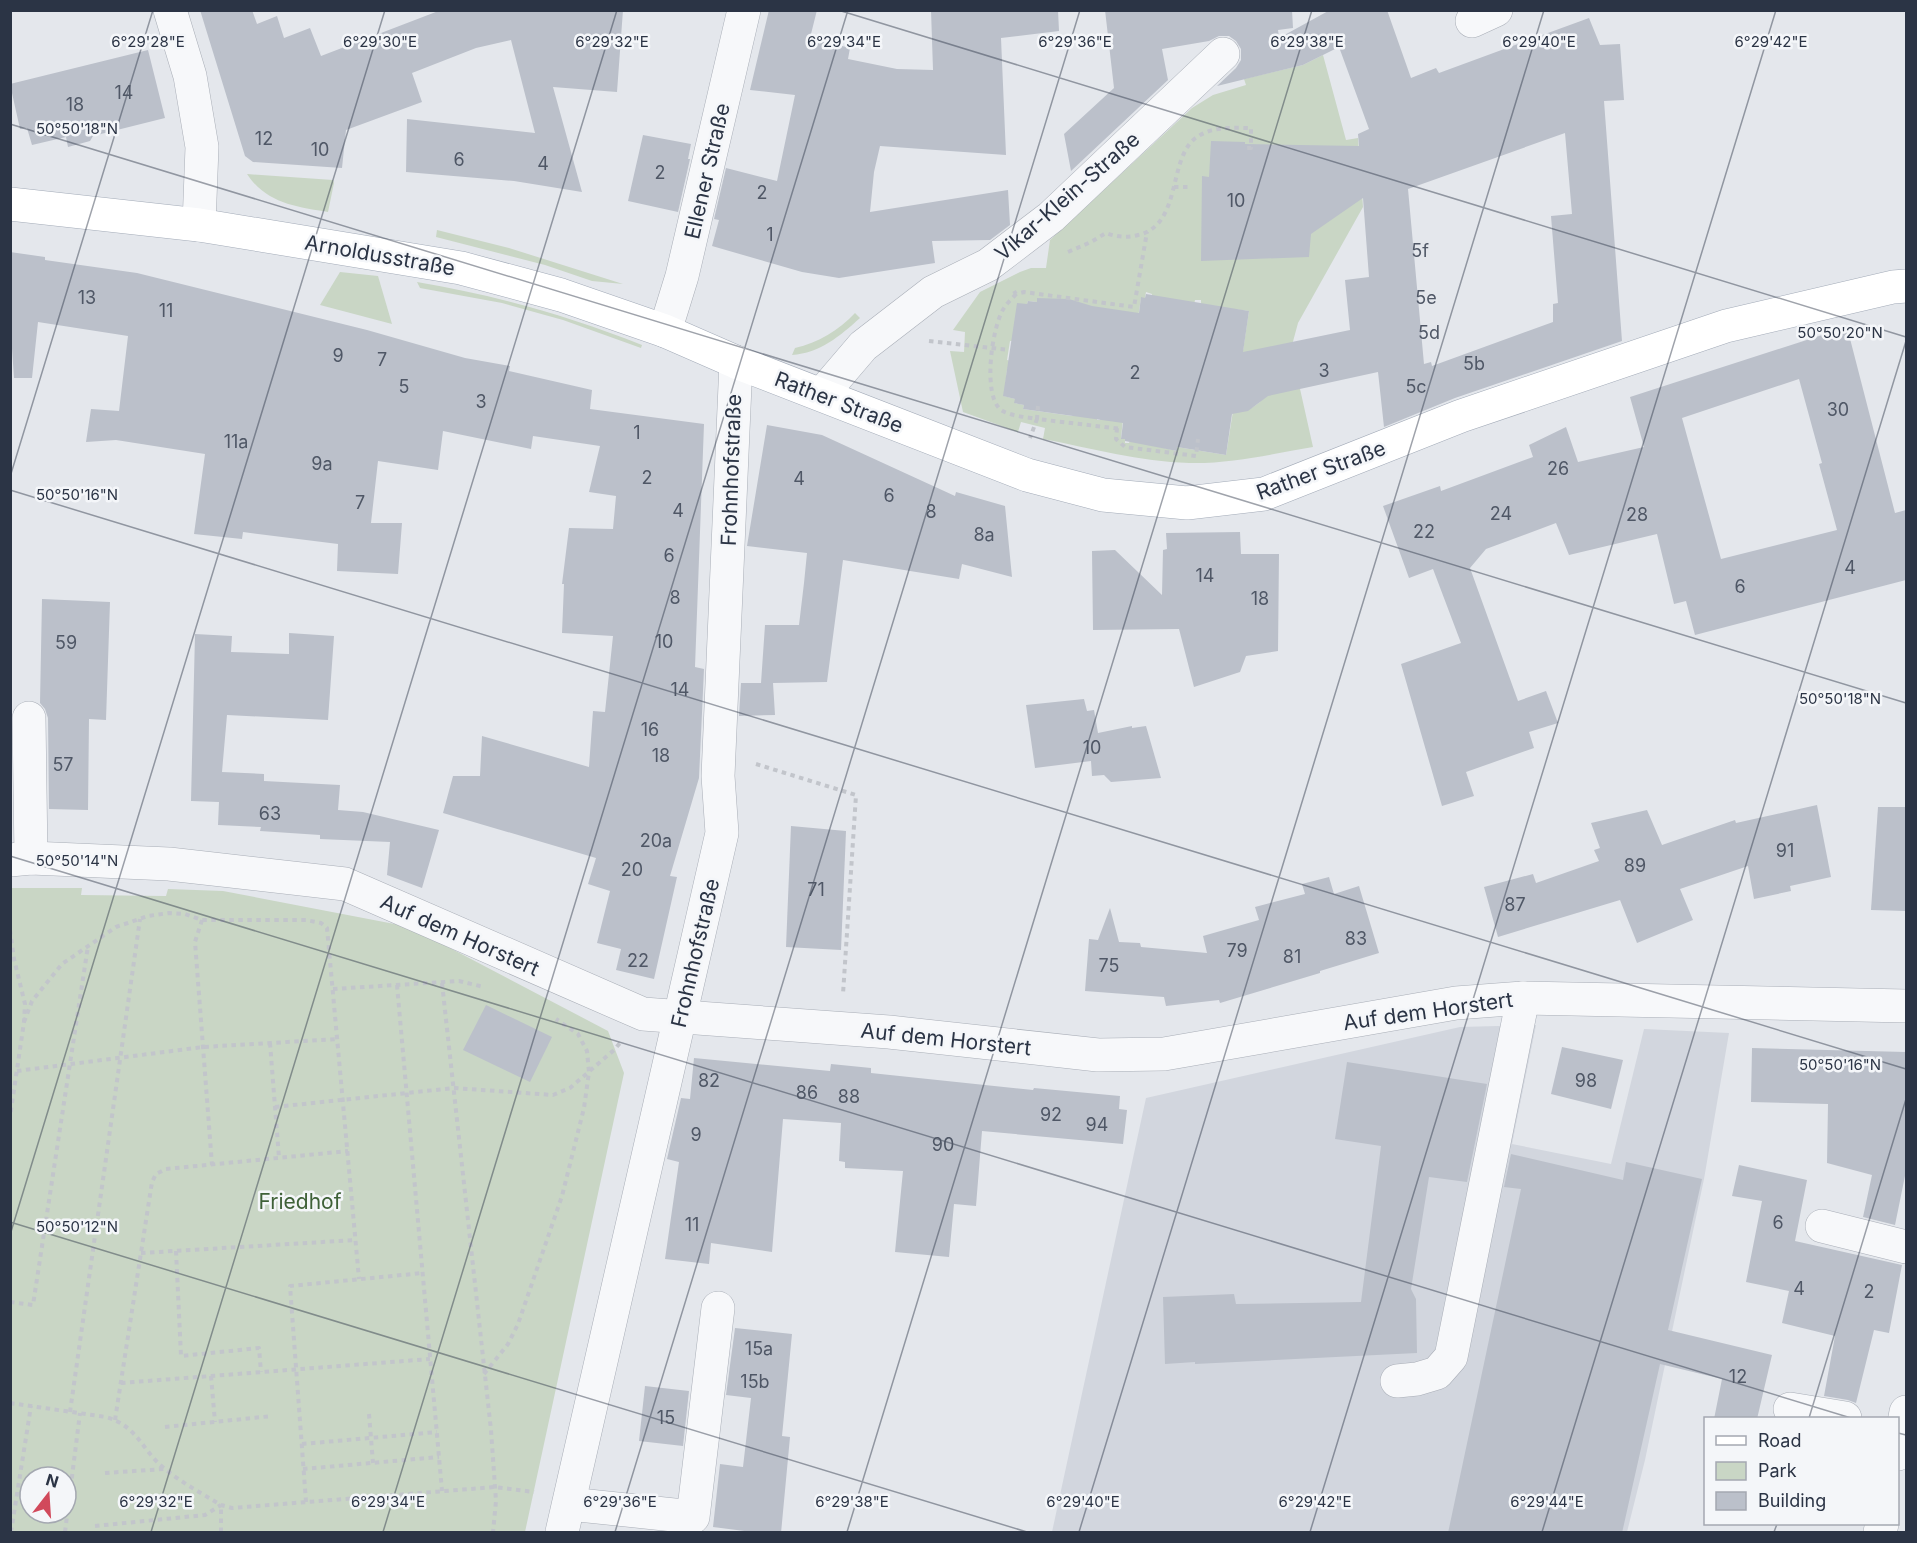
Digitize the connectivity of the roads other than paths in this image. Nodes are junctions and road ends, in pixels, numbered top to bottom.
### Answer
1 (170, 10) edge
2 (744, 10) edge
3 (1223, 54) dead end
4 (10, 204) edge
5 (199, 225) junction
6 (1906, 286) edge
7 (665, 331) junction
8 (736, 362) junction
9 (822, 394) junction
10 (29, 718) dead end
11 (21, 859) edge
12 (1523, 998) junction
13 (1906, 1006) edge
14 (680, 1016) junction
15 (1822, 1226) dead end
16 (1906, 1246) edge
17 (718, 1308) dead end
18 (1397, 1381) dead end
19 (1790, 1409) dead end
20 (1834, 1417) edge
21 (567, 1511) edge

1 - 5 street
2 - 7 street, Ellener Straße
3 - 9 street, Vikar-Klein-Straße
4 - 5 main road, Arnoldusstraße
5 - 7 main road, Arnoldusstraße
6 - 9 main road, Rather Straße
7 - 8 main road, Arnoldusstraße
8 - 9 main road, Rather Straße
8 - 14 street, Frohnhofstraße
10 - 11 street
11 - 14 street, Auf dem Horstert
12 - 13 street, Auf dem Horstert
12 - 14 street, Auf dem Horstert
12 - 18 street
14 - 21 street, Frohnhofstraße
15 - 16 street
17 - 21 street
19 - 20 street

